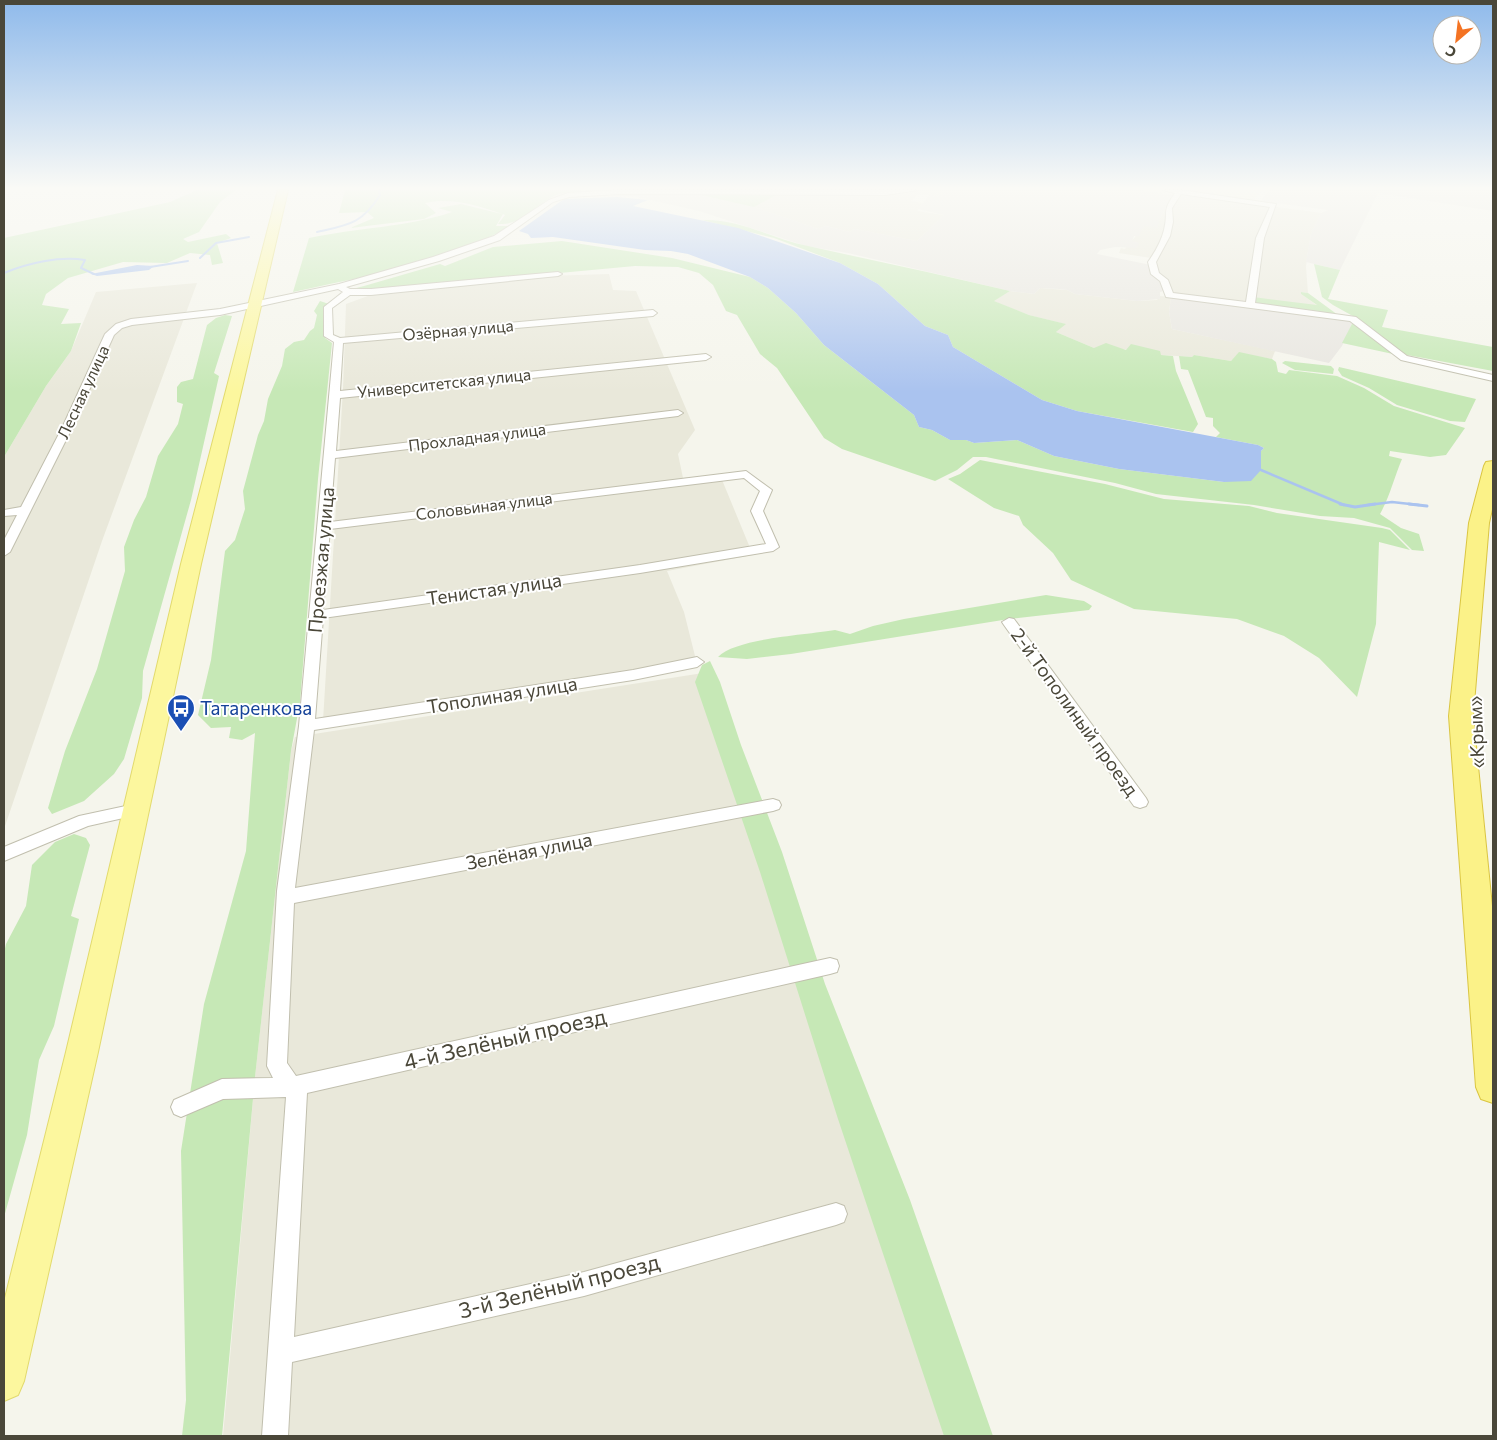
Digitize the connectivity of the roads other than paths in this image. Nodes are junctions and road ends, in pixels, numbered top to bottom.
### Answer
1 (266, 257) edge
2 (441, 257) edge
3 (1154, 257) edge
4 (1257, 257) edge
5 (558, 274) dead end
6 (340, 286) junction
7 (319, 291) junction
8 (348, 292) junction
9 (331, 302) junction
10 (255, 303) junction
11 (1250, 305) junction
12 (653, 313) dead end
13 (340, 341) junction
14 (706, 357) dead end
15 (1493, 378) edge
16 (335, 395) junction
17 (678, 413) dead end
18 (332, 456) junction
19 (1493, 466) edge
20 (1493, 496) edge
21 (25, 510) junction
22 (4, 514) edge
23 (323, 526) junction
24 (4, 552) edge
25 (671, 564) joint
26 (316, 614) junction
27 (1009, 622) dead end
28 (697, 662) dead end
29 (307, 726) junction
30 (1140, 802) dead end
31 (773, 805) dead end
32 (135, 810) junction
33 (4, 854) edge
34 (286, 897) junction
35 (830, 966) dead end
36 (1493, 968) edge
37 (292, 1087) junction
38 (1493, 1087) edge
39 (181, 1107) dead end
40 (836, 1214) dead end
41 (280, 1352) junction
42 (4, 1380) edge
43 (274, 1436) edge

1 - 10 main road
2 - 6 street, Лесная улица
3 - 11 street
4 - 11 street
5 - 8 street
6 - 7 street, Лесная улица
6 - 8 street
7 - 9 street
7 - 10 street, Лесная улица
8 - 9 street
9 - 13 street
10 - 21 street, Лесная улица
10 - 32 main road
11 - 15 street
12 - 13 street, Озёрная улица
13 - 16 street, Университетская улица
14 - 16 street, Университетская улица
16 - 18 street, Проезжая улица
17 - 18 street, Прохладная улица
18 - 23 street, Проезжая улица
19 - 38 highway
20 - 36 highway, «Крым»
21 - 22 street
21 - 24 street, Лесная улица
23 - 25 street, Соловьиная улица
23 - 26 street, Проезжая улица
25 - 26 street, Тенистая улица
26 - 29 street, Проезжая улица
27 - 30 street, 2-й Тополиный проезд
28 - 29 street, Тополиная улица
29 - 34 street, Проезжая улица
31 - 34 street, Зелёная улица
32 - 33 street
32 - 42 main road
34 - 37 street, Проезжая улица
35 - 37 street, 4-й Зелёный проезд
37 - 39 street, 4-й Зелёный проезд
37 - 41 street
40 - 41 street, 3-й Зелёный проезд
41 - 43 street

